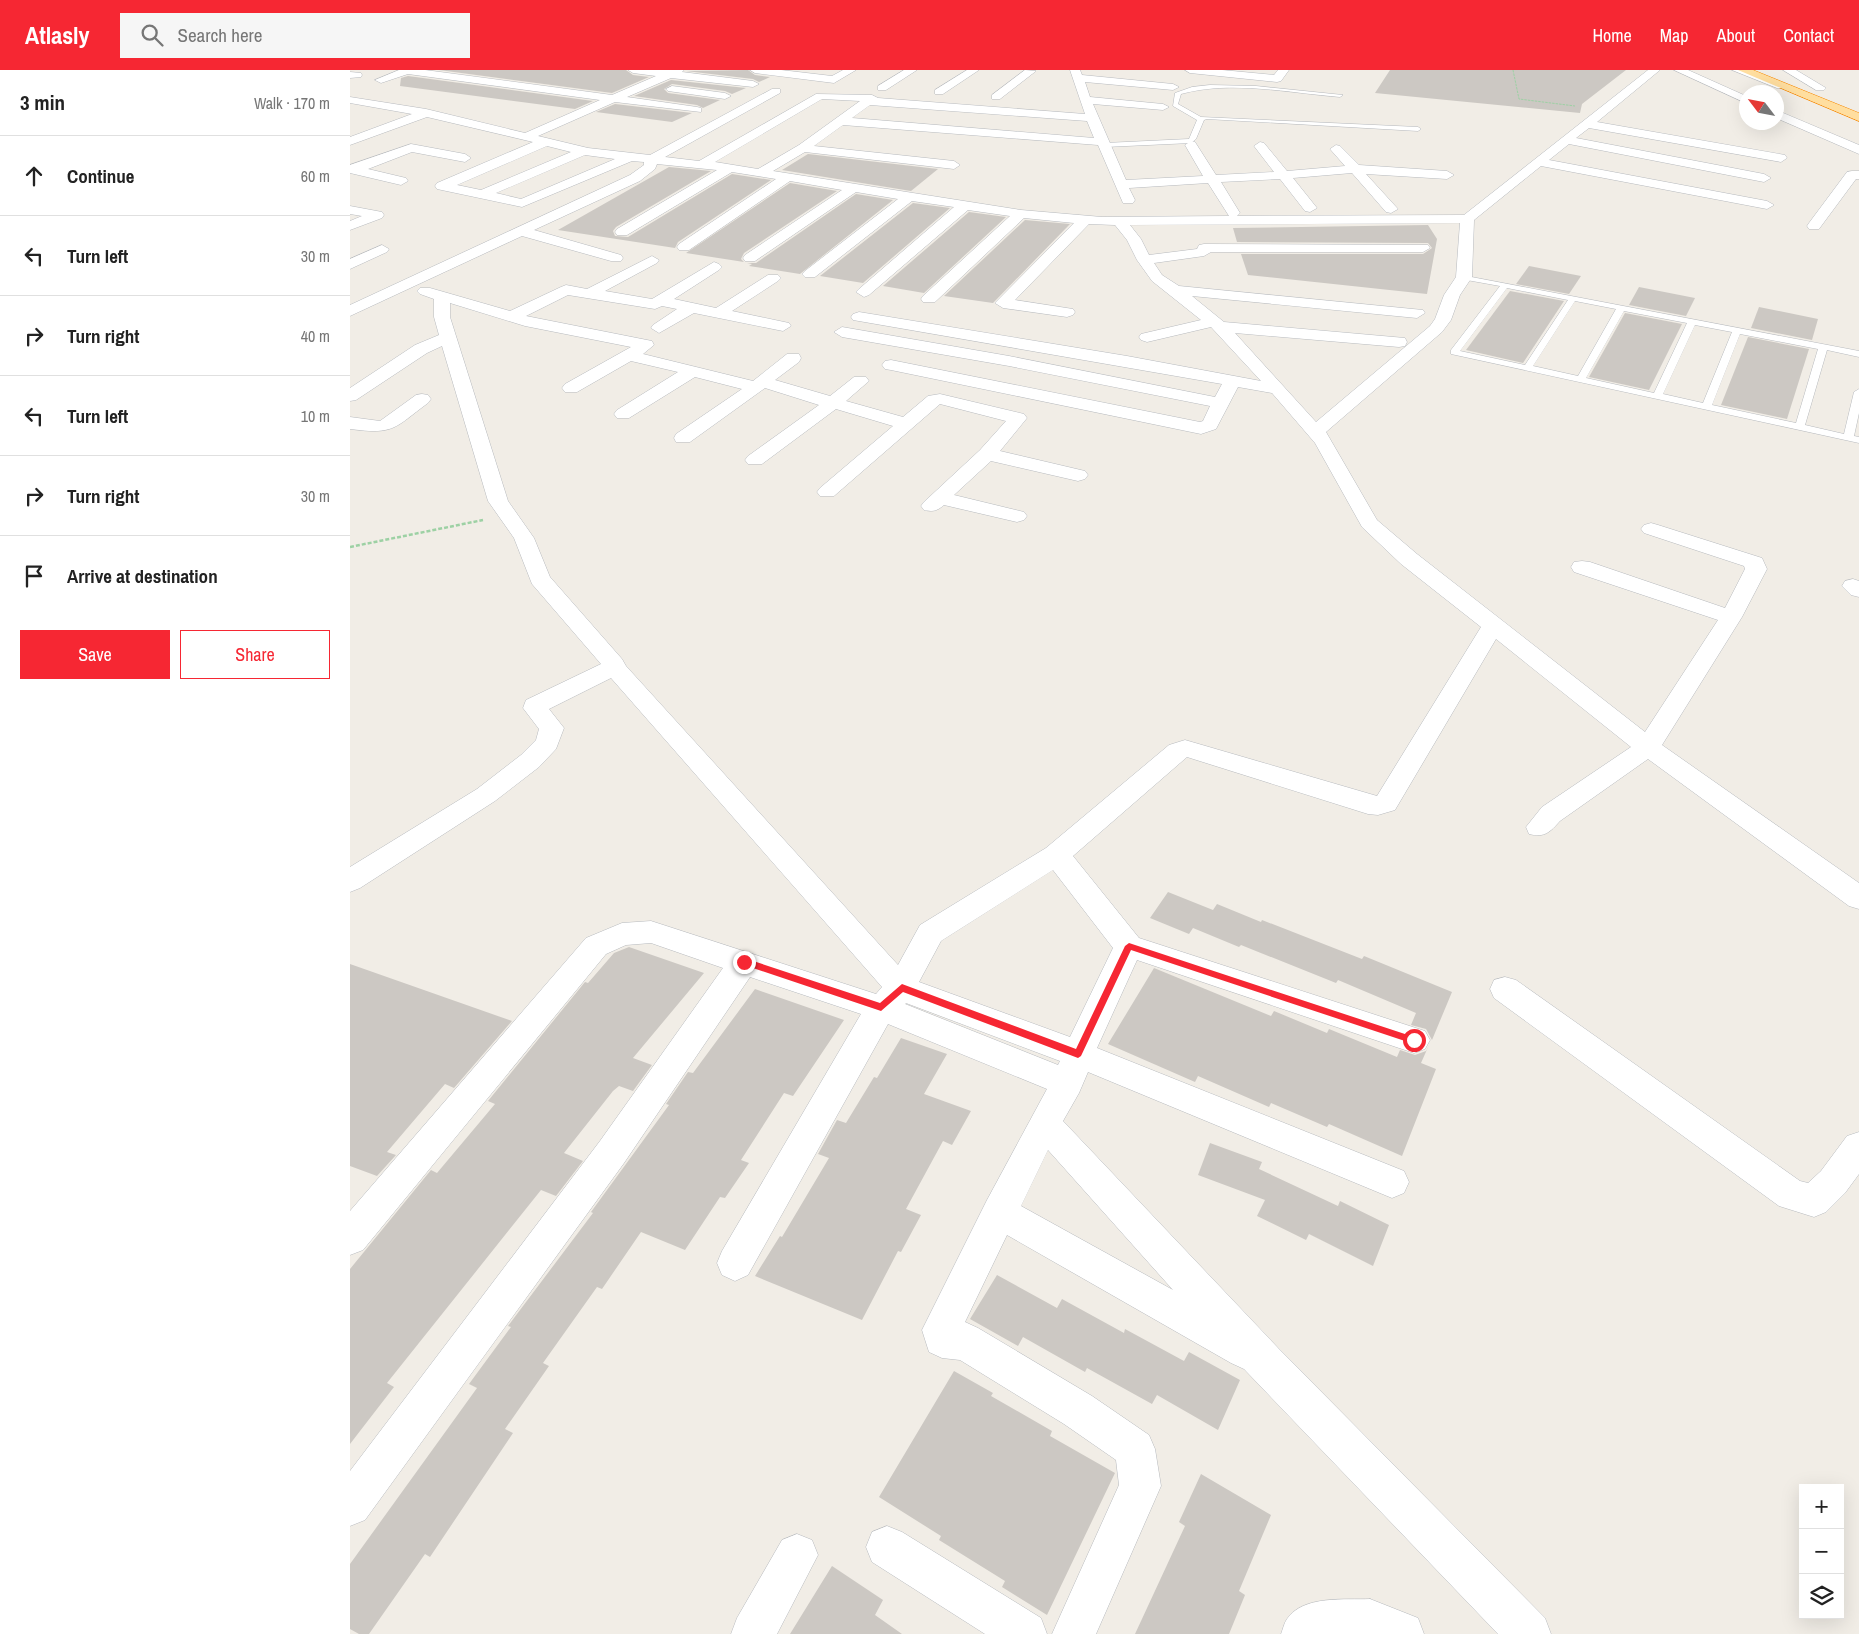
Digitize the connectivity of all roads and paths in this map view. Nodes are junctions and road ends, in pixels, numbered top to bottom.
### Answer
1 (409, 70) edge
2 (633, 70) edge
3 (755, 70) edge
4 (851, 70) edge
5 (912, 70) edge
6 (974, 70) edge
7 (1021, 70) edge
8 (1190, 70) edge
9 (1284, 70) edge
10 (1513, 70) edge
11 (1655, 70) edge
12 (1679, 70) edge
13 (1737, 70) edge
14 (1743, 70) edge
15 (1775, 70) edge
16 (1788, 70) edge
17 (1216, 71) edge
18 (674, 72) edge
19 (503, 73) dead end
20 (1077, 74) edge
21 (381, 80) dead end
22 (481, 81) junction
23 (581, 81) dead end
24 (616, 82) dead end
25 (753, 84) dead end
26 (645, 86) junction
27 (1173, 87) dead end
28 (882, 88) dead end
29 (1787, 88) junction
30 (1824, 89) joint
31 (458, 91) dead end
32 (554, 91) junction
33 (776, 91) dead end
34 (939, 92) dead end
35 (1340, 95) dead end
36 (725, 96) dead end
37 (996, 97) dead end
38 (1739, 97) edge
39 (350, 100) edge
40 (532, 100) dead end
41 (615, 100) junction
42 (1086, 100) junction
43 (868, 101) junction
44 (387, 106) junction
45 (430, 107) junction
46 (1163, 107) dead end
47 (560, 108) dead end
48 (1606, 109) junction
49 (697, 110) dead end
50 (586, 112) junction
51 (604, 115) dead end
52 (358, 116) dead end
53 (1784, 117) edge
54 (1859, 117) edge
55 (1092, 118) junction
56 (1201, 119) junction
57 (842, 121) junction
58 (1587, 124) junction
59 (1418, 129) dead end
60 (529, 136) junction
61 (1566, 140) junction
62 (350, 141) edge
63 (548, 141) junction
64 (1104, 144) junction
65 (1191, 145) dead end
66 (1260, 146) dead end
67 (803, 148) junction
68 (1336, 149) dead end
69 (1859, 150) edge
70 (584, 151) junction
71 (629, 157) junction
72 (465, 158) dead end
73 (1781, 158) dead end
74 (651, 160) junction
75 (1538, 162) junction
76 (701, 165) junction
77 (954, 165) dead end
78 (730, 168) junction
79 (352, 170) edge
80 (1355, 170) junction
81 (760, 173) junction
82 (1284, 175) junction
83 (1447, 175) dead end
84 (1859, 176) edge
85 (788, 178) junction
86 (1764, 178) dead end
87 (1211, 179) junction
88 (401, 181) dead end
89 (1121, 184) junction
90 (853, 188) junction
91 (482, 194) junction
92 (909, 197) junction
93 (522, 203) junction
94 (1767, 205) dead end
95 (964, 206) junction
96 (1310, 208) dead end
97 (1391, 209) dead end
98 (350, 210) edge
99 (568, 210) junction
100 (1021, 214) junction
101 (1233, 214) dead end
102 (1331, 218) junction
103 (1467, 219) junction
104 (1085, 220) junction
105 (1128, 220) junction
106 (350, 226) edge
107 (1814, 226) dead end
108 (521, 231) junction
109 (622, 232) dead end
110 (684, 247) dead end
111 (1341, 248) junction
112 (1423, 248) dead end
113 (382, 249) dead end
114 (616, 258) dead end
115 (750, 258) dead end
116 (652, 260) dead end
117 (1144, 260) junction
118 (350, 265) edge
119 (714, 267) dead end
120 (810, 274) dead end
121 (1464, 277) junction
122 (773, 278) dead end
123 (407, 284) junction
124 (1505, 285) junction
125 (1175, 290) junction
126 (864, 292) dead end
127 (591, 293) junction
128 (442, 297) junction
129 (1573, 298) junction
130 (929, 299) dead end
131 (659, 301) junction
132 (692, 307) junction
133 (1621, 308) junction
134 (350, 311) edge
135 (1067, 312) dead end
136 (719, 313) junction
137 (1417, 313) dead end
138 (859, 316) dead end
139 (511, 317) junction
140 (1692, 322) junction
141 (1216, 325) junction
142 (783, 326) dead end
143 (659, 328) dead end
144 (1738, 331) junction
145 (842, 332) dead end
146 (448, 336) junction
147 (1147, 337) dead end
148 (1399, 342) dead end
149 (1823, 347) junction
150 (1859, 354) edge
151 (629, 355) junction
152 (792, 358) dead end
153 (891, 365) dead end
154 (1527, 368) junction
155 (692, 371) junction
156 (1580, 380) junction
157 (860, 381) dead end
158 (1232, 381) junction
159 (759, 385) junction
160 (572, 388) dead end
161 (1278, 390) junction
162 (1859, 392) edge
163 (350, 396) edge
164 (1657, 396) junction
165 (422, 399) dead end
166 (1221, 402) junction
167 (833, 403) junction
168 (1706, 407) junction
169 (623, 414) dead end
170 (350, 423) edge
171 (906, 424) junction
172 (1800, 427) junction
173 (1315, 432) junction
174 (683, 438) dead end
175 (1848, 438) junction
176 (1859, 440) edge
177 (987, 454) junction
178 (755, 460) dead end
179 (1078, 475) dead end
180 (827, 492) dead end
181 (508, 516) junction
182 (1017, 516) dead end
183 (1651, 529) dead end
184 (350, 547) edge
185 (1582, 567) dead end
186 (1732, 617) junction
187 (1492, 626) junction
188 (614, 666) junction
189 (1648, 747) junction
190 (1539, 827) dead end
191 (1056, 855) junction
192 (350, 881) edge
193 (1859, 898) edge
194 (1129, 946) junction
195 (744, 962) junction
196 (1505, 989) dead end
197 (891, 998) junction
198 (1414, 1040) dead end
199 (1073, 1068) junction
200 (1044, 1123) junction
201 (1859, 1147) edge
202 (1392, 1182) dead end
203 (999, 1212) junction
204 (350, 1238) edge
205 (735, 1263) dead end
206 (1265, 1362) junction
207 (350, 1506) edge
208 (887, 1547) dead end
209 (796, 1555) dead end
210 (753, 1634) edge
211 (1025, 1634) edge
212 (1074, 1634) edge
213 (1303, 1634) edge
214 (1402, 1634) edge
215 (1529, 1634) edge

1 - 21 street
1 - 22 street
2 - 18 street
3 - 4 street
5 - 28 street
6 - 34 street
7 - 37 street
8 - 17 street
9 - 17 street
10 - 48 path
11 - 48 street
12 - 38 street
13 - 29 street
14 - 29 highway
15 - 30 highway
16 - 30 street
18 - 25 street
18 - 26 street
19 - 22 street
20 - 27 street
20 - 42 street
22 - 31 street
22 - 32 street
23 - 32 street
24 - 26 street
26 - 36 street
26 - 41 street
29 - 54 highway
32 - 40 street
32 - 41 street
33 - 74 street
35 - 56 lane
39 - 44 street
41 - 49 street
41 - 50 street
42 - 46 street
42 - 55 street
43 - 55 street
43 - 57 street
43 - 76 street
44 - 45 street
44 - 52 street
45 - 60 street
45 - 62 street
47 - 50 street
48 - 58 street
50 - 51 street
50 - 60 street
53 - 69 street
55 - 64 street
56 - 59 lane
56 - 64 lane
57 - 64 street
57 - 67 street
58 - 61 street
58 - 73 street
60 - 63 street
61 - 75 street
61 - 86 street
63 - 70 street
63 - 91 street
64 - 89 street
65 - 87 street
66 - 82 street
67 - 77 street
67 - 81 street
68 - 80 street
70 - 71 street
70 - 91 street
71 - 74 street
71 - 93 street
72 - 79 street
74 - 76 street
74 - 99 street
75 - 94 street
75 - 103 street
76 - 78 street
78 - 81 street
78 - 109 street
79 - 88 street
80 - 82 street
80 - 83 street
80 - 97 street
81 - 85 street
82 - 87 street
82 - 96 street
84 - 107 street
85 - 90 street
85 - 110 street
87 - 89 street
87 - 101 street
89 - 105 street
90 - 92 street
90 - 115 street
91 - 93 street
92 - 95 street
92 - 120 street
93 - 99 street
95 - 100 street
95 - 126 street
98 - 106 street
99 - 108 street
100 - 104 street
100 - 130 street
102 - 103 street
102 - 105 street
102 - 111 street
103 - 121 street
104 - 105 street
104 - 135 street
105 - 117 street
108 - 114 street
108 - 123 street
111 - 112 street
111 - 117 street
113 - 118 street
116 - 127 street
117 - 125 street
119 - 131 street
121 - 124 lane
121 - 173 street
122 - 136 street
123 - 128 street
123 - 134 street
124 - 129 lane
124 - 154 lane
125 - 137 street
125 - 141 street
127 - 131 street
127 - 139 street
128 - 139 street
128 - 146 street
129 - 133 lane
129 - 154 lane
131 - 132 street
132 - 136 street
132 - 143 street
133 - 140 lane
133 - 156 lane
136 - 142 street
138 - 158 street
139 - 151 street
140 - 144 lane
140 - 164 lane
141 - 147 street
141 - 148 street
141 - 161 street
144 - 149 lane
144 - 168 lane
145 - 166 street
146 - 163 street
146 - 181 street
149 - 150 lane
149 - 172 lane
151 - 155 street
151 - 160 street
152 - 159 street
153 - 166 street
154 - 156 lane
155 - 159 street
155 - 169 street
156 - 164 lane
157 - 167 street
158 - 161 street
158 - 166 street
159 - 167 street
159 - 174 street
161 - 173 street
162 - 175 lane
164 - 168 lane
165 - 170 street
167 - 171 street
167 - 178 street
168 - 172 lane
171 - 177 street
171 - 180 street
172 - 175 lane
173 - 187 street
175 - 176 lane
177 - 179 street
177 - 182 street
181 - 184 path
181 - 188 street
183 - 186 street
185 - 186 street
186 - 189 street
187 - 189 street
187 - 191 street
188 - 192 street
188 - 197 street
189 - 190 street
189 - 193 street
191 - 194 street
191 - 197 street
194 - 198 street
194 - 199 street
195 - 197 street
195 - 204 street
195 - 207 street
196 - 201 street
197 - 199 street
197 - 205 street
199 - 200 street
199 - 202 street
200 - 203 street
200 - 206 street
203 - 206 street
203 - 212 street
206 - 215 street
208 - 211 street
209 - 210 street
213 - 214 street

